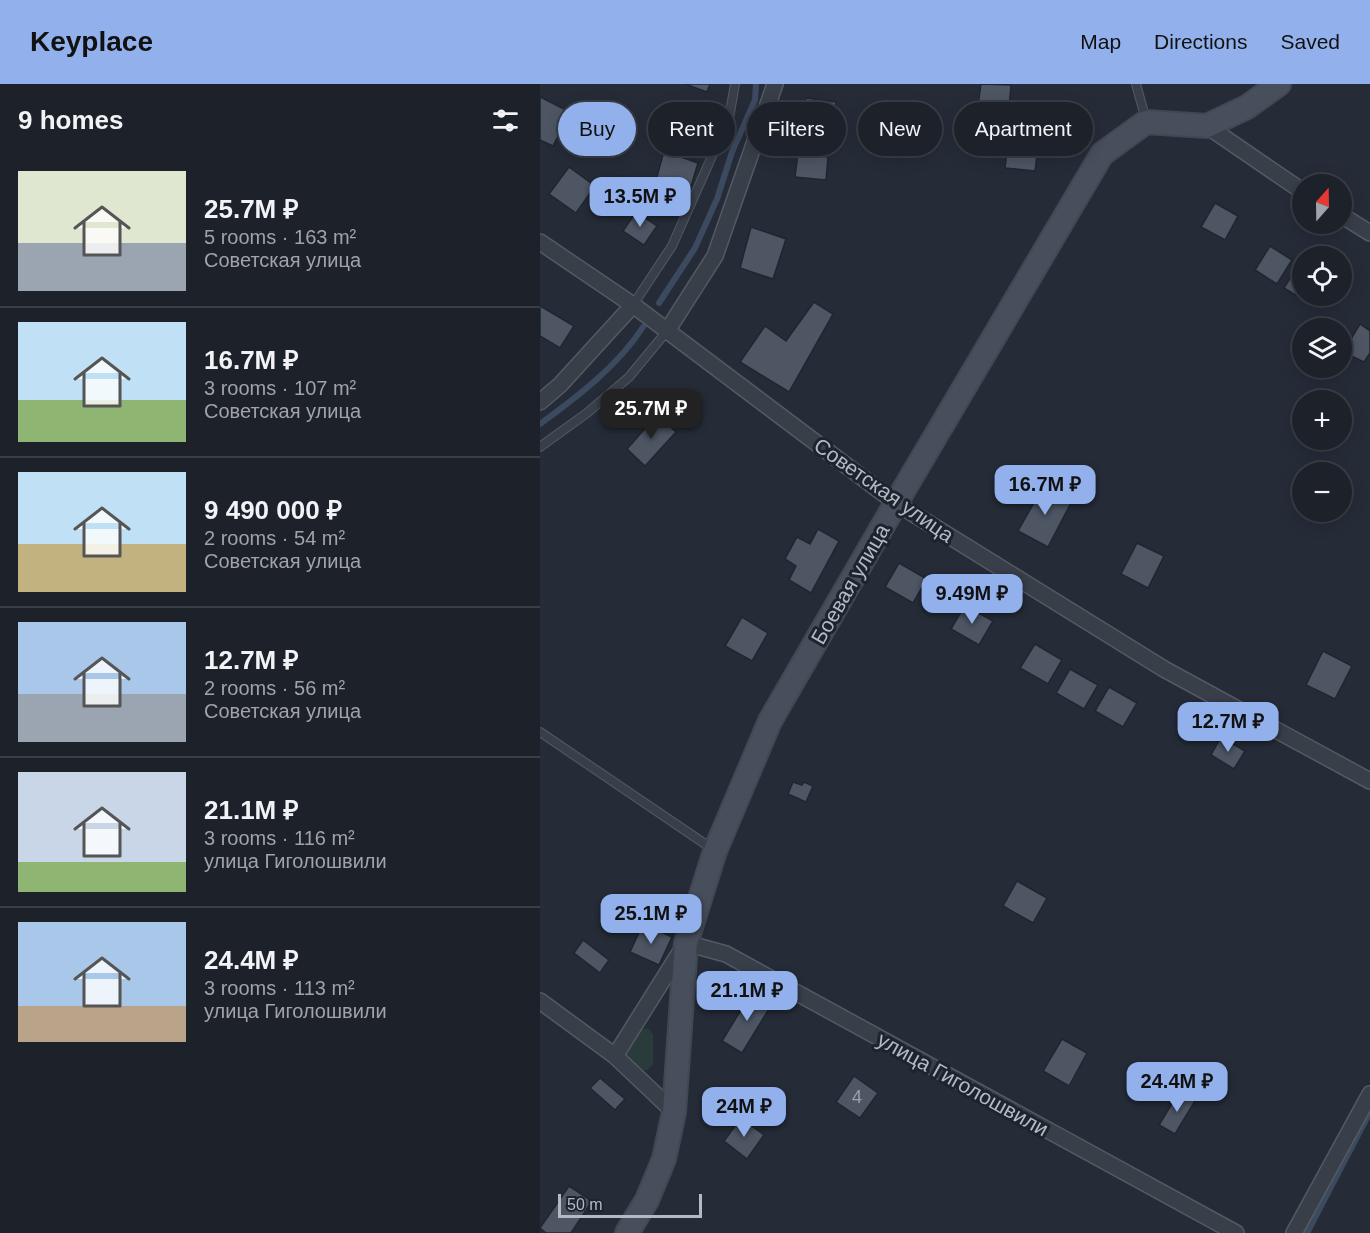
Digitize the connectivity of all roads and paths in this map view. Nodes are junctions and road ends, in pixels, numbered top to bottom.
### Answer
1 (735, 84) edge
2 (775, 84) edge
3 (1136, 84) edge
4 (1279, 84) edge
5 (1146, 122) junction
6 (1207, 126) junction
7 (1292, 184) edge
8 (1352, 222) edge
9 (1370, 233) edge
10 (540, 243) edge
11 (633, 305) junction
12 (668, 331) junction
13 (540, 402) edge
14 (540, 447) edge
15 (896, 503) junction
16 (540, 732) edge
17 (1370, 781) edge
18 (715, 851) junction
19 (686, 944) junction
20 (540, 1001) edge
21 (615, 1056) junction
22 (1370, 1094) edge
23 (674, 1112) junction
24 (627, 1233) edge
25 (1236, 1233) edge
26 (1294, 1233) edge

1 - 11 lane
2 - 12 street
3 - 5 lane
4 - 6 street
5 - 6 street
5 - 15 street, Боевая улица
6 - 7 street
8 - 9 street
10 - 11 street, Советская улица
11 - 12 street, Советская улица
11 - 13 street
12 - 14 lane
12 - 15 street, Советская улица
15 - 17 street, Советская улица
15 - 18 street, Боевая улица
16 - 18 lane
18 - 19 street, Боевая улица
19 - 21 street
19 - 23 street, Боевая улица
19 - 25 street, улица Гиголошвили
20 - 21 street
21 - 23 street
22 - 26 street
23 - 24 street, Боевая улица

